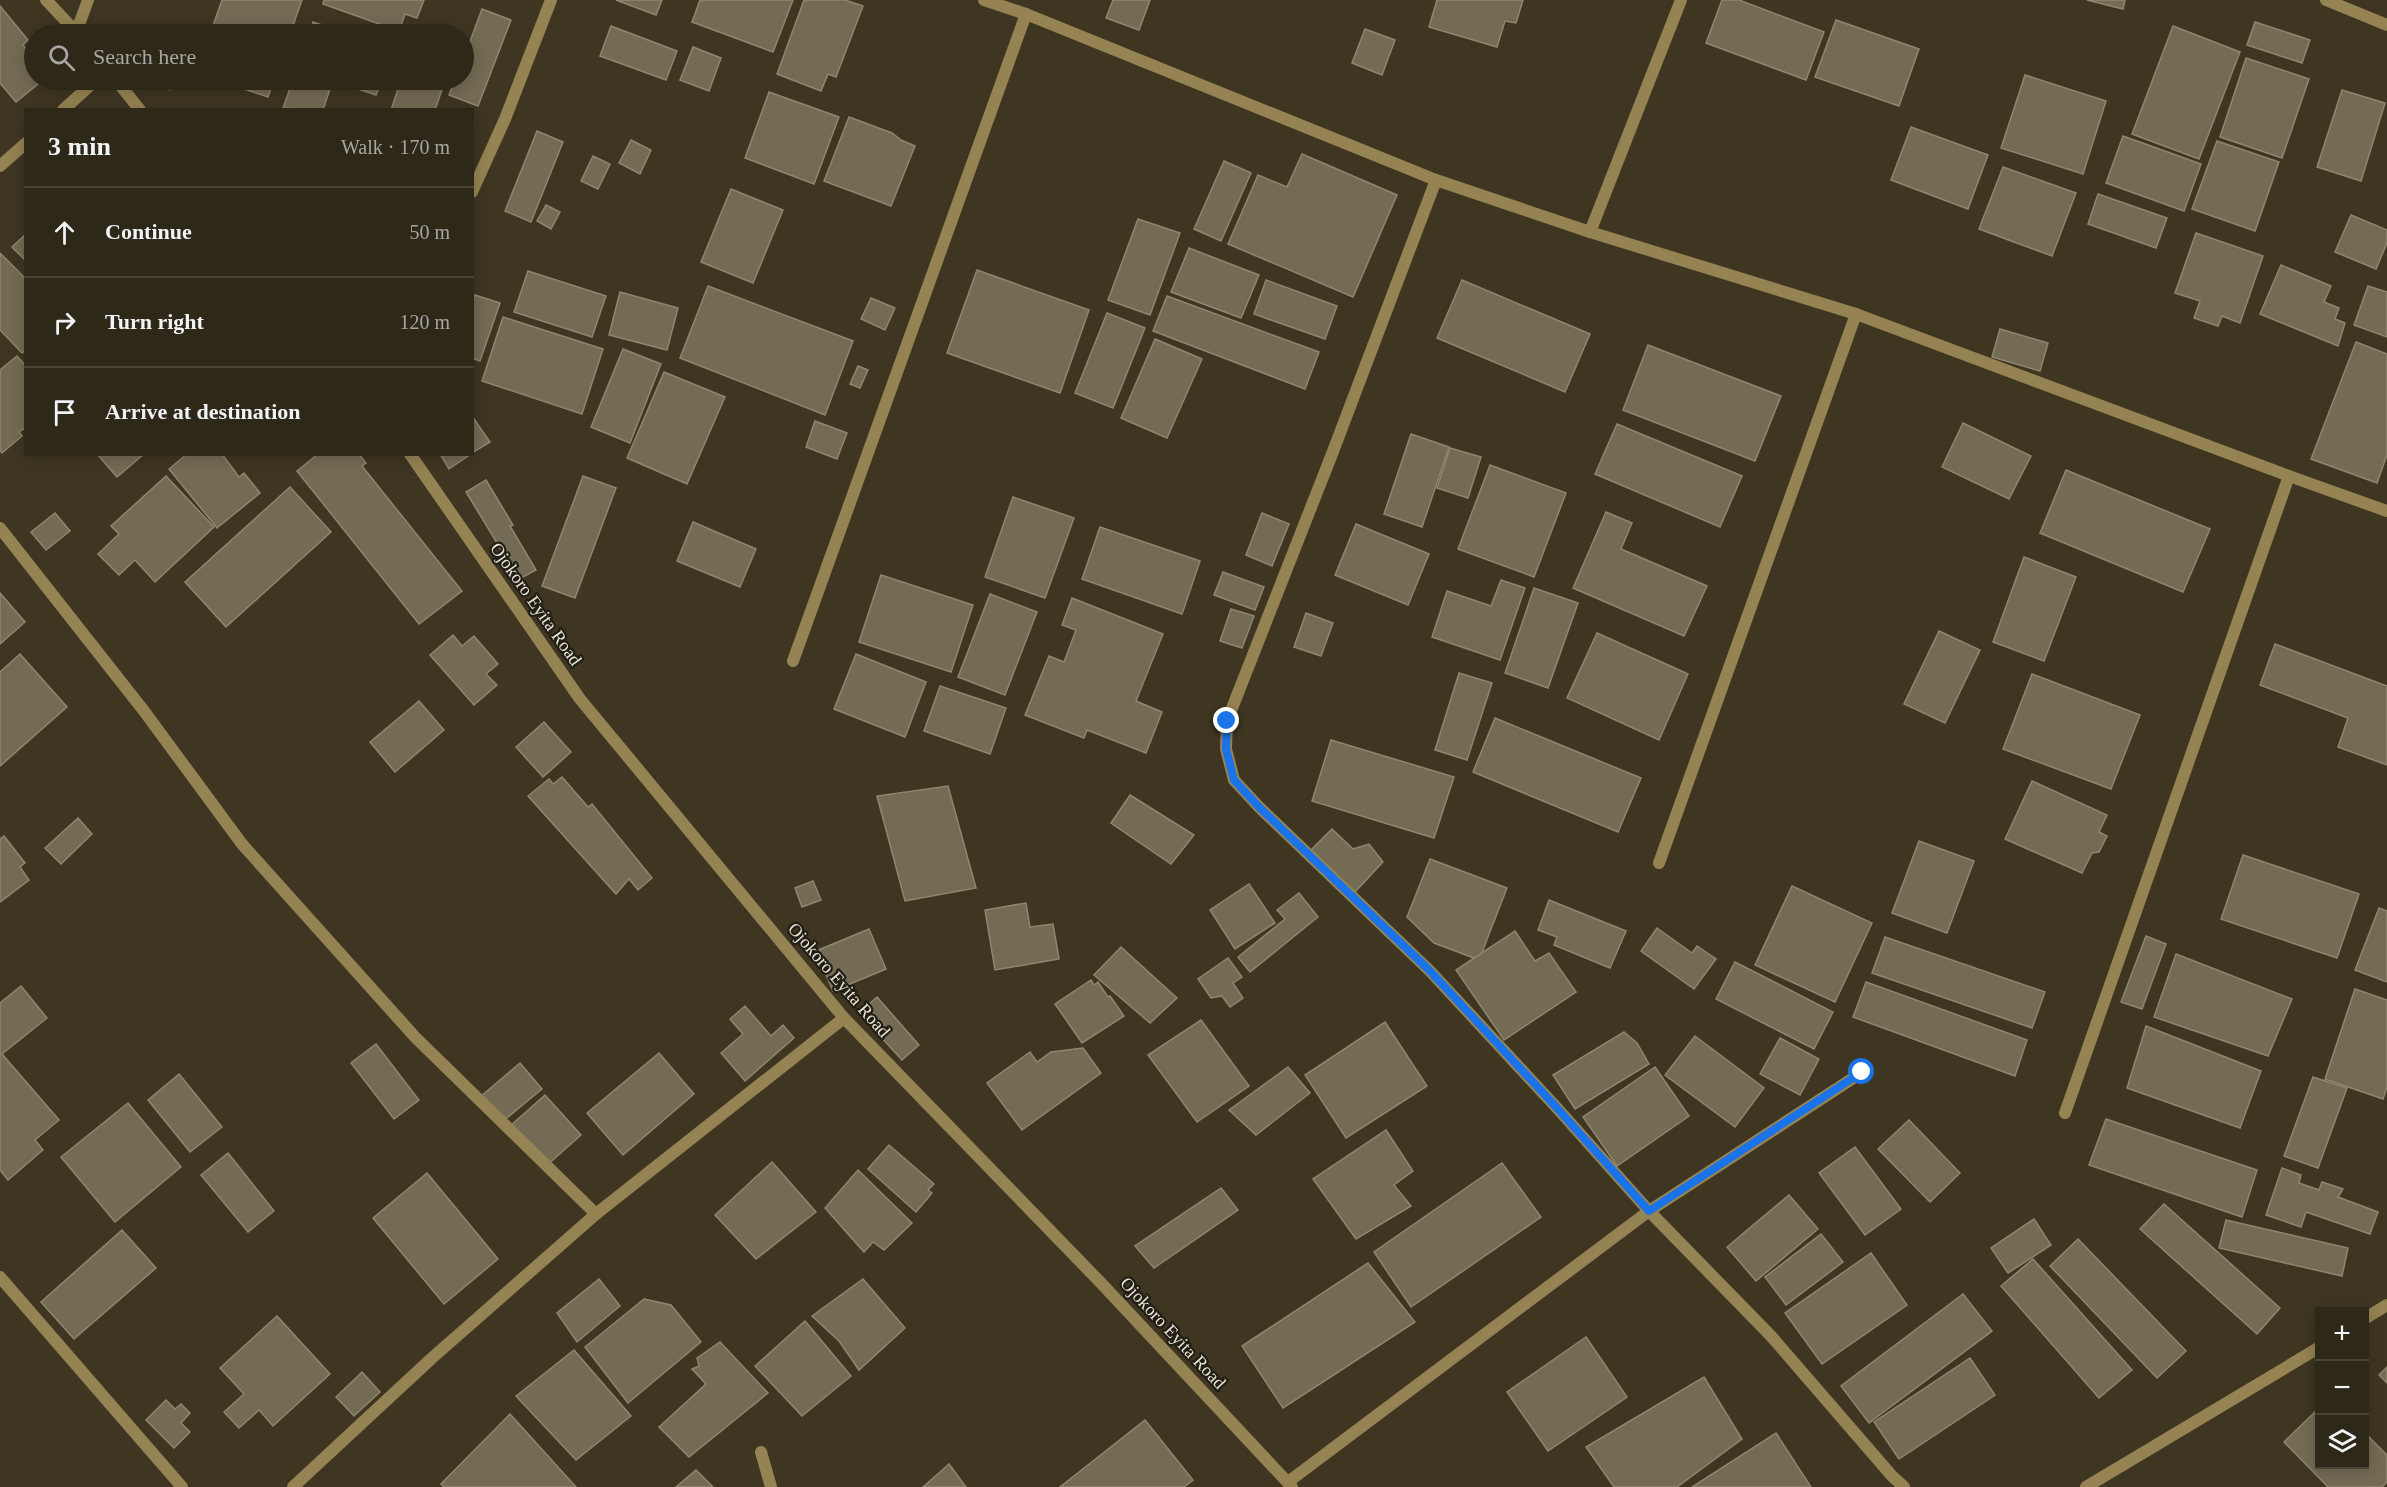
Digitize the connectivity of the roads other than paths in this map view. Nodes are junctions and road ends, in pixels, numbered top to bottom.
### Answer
1 (46, 0) edge
2 (88, 0) edge
3 (551, 0) edge
4 (984, 0) edge
5 (1681, 0) edge
6 (2326, 0) edge
7 (1026, 14) junction
8 (68, 24) edge
9 (80, 24) edge
10 (2387, 25) edge
11 (85, 90) edge
12 (124, 90) edge
13 (65, 108) edge
14 (138, 108) edge
15 (24, 145) edge
16 (0, 166) edge
17 (1436, 180) junction
18 (474, 188) edge
19 (1590, 232) junction
20 (1856, 314) junction
21 (411, 456) edge
22 (2289, 476) junction
23 (2387, 511) edge
24 (0, 528) edge
25 (793, 661) dead end
26 (1659, 863) dead end
27 (844, 1018) junction
28 (1862, 1072) dead end
29 (2065, 1113) dead end
30 (1649, 1211) junction
31 (596, 1214) junction
32 (0, 1276) edge
33 (2387, 1305) edge
34 (2369, 1316) edge
35 (2315, 1349) edge
36 (761, 1452) dead end
37 (1290, 1484) edge
38 (182, 1487) edge
39 (293, 1487) edge
40 (771, 1487) edge
41 (1904, 1487) edge
42 (2086, 1487) edge

1 - 8 street
2 - 9 street
3 - 18 street
4 - 7 street
5 - 19 street
6 - 10 street
7 - 17 street
7 - 25 street
11 - 13 street
12 - 14 street
15 - 16 street
17 - 19 street
17 - 30 street
19 - 20 street
20 - 22 street
20 - 26 street
21 - 27 street, Ojokoro Eyita Road
22 - 23 street
22 - 29 street
24 - 31 street
27 - 31 street
27 - 37 street, Ojokoro Eyita Road
28 - 30 street
30 - 37 street
30 - 41 street
31 - 39 street
32 - 38 street
33 - 34 street
35 - 42 street
36 - 40 street

